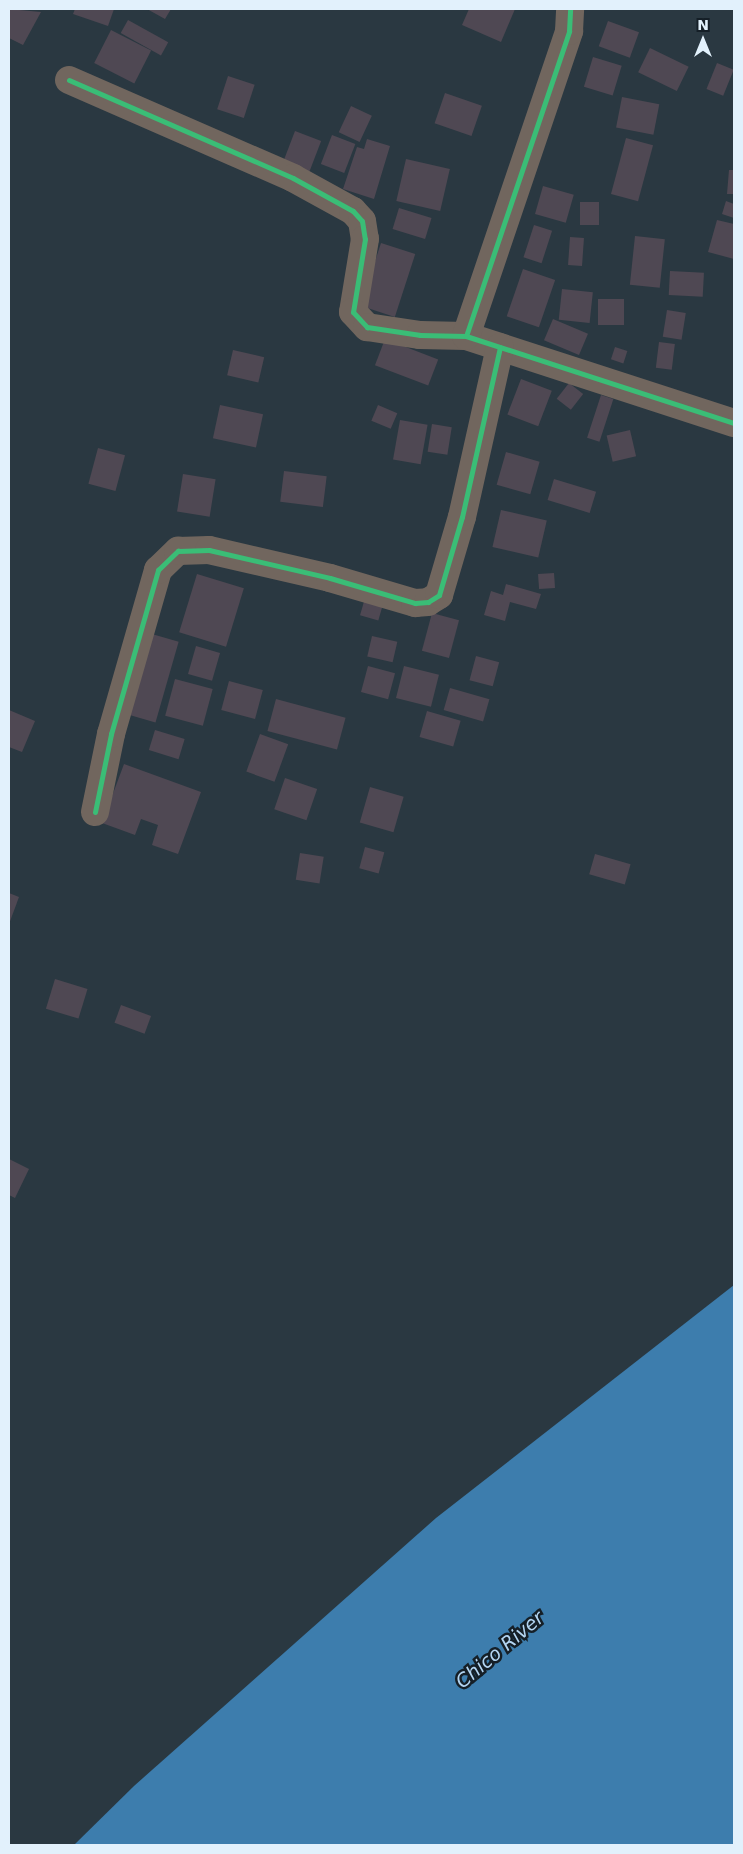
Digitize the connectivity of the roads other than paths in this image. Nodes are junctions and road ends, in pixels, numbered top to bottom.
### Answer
1 (570, 9) edge
2 (68, 80) dead end
3 (466, 336) junction
4 (500, 347) junction
5 (734, 423) edge
6 (95, 812) dead end

1 - 3 street
2 - 3 street
3 - 4 street
4 - 5 street
4 - 6 street

